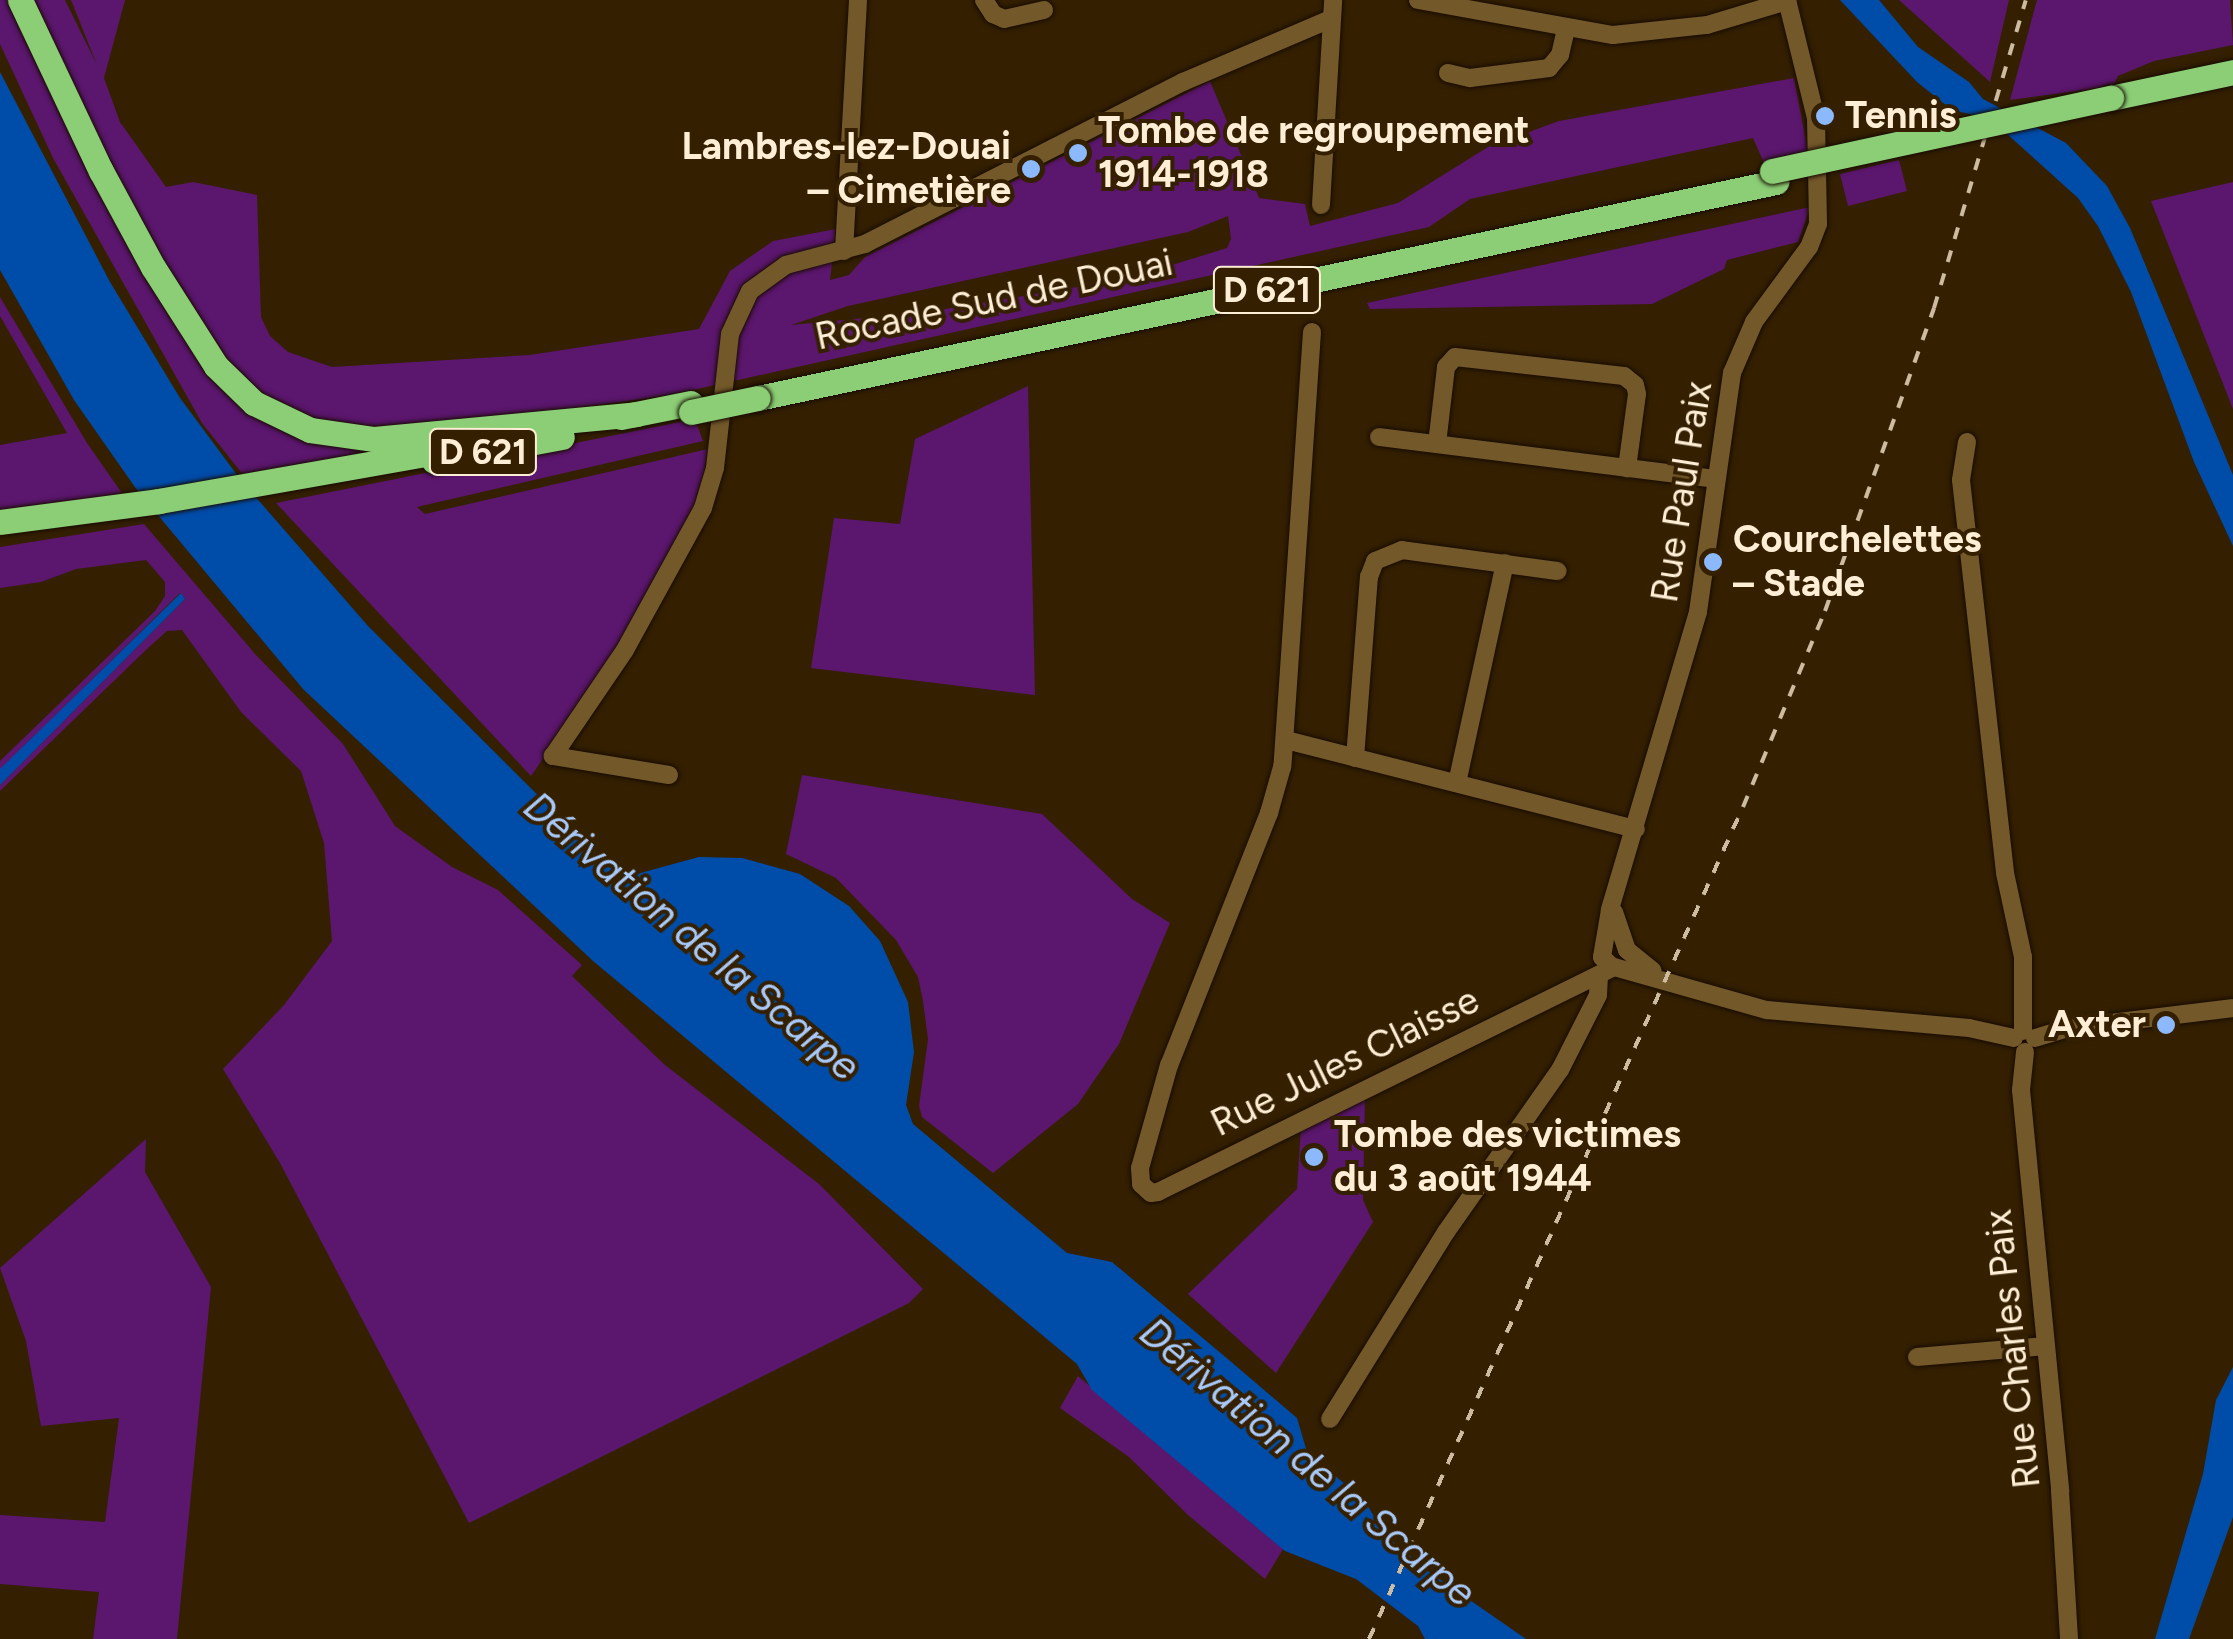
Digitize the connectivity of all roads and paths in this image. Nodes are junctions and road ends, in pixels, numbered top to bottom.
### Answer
1 (20, 0) edge
2 (858, 0) edge
3 (984, 0) edge
4 (1332, 0) edge
5 (1418, 0) edge
6 (1787, 1) edge
7 (1044, 10) dead end
8 (1515, 10) edge
9 (1331, 20) junction
10 (1566, 29) junction
11 (1448, 72) dead end
12 (2233, 72) edge
13 (2233, 82) edge
14 (2113, 104) junction
15 (1321, 205) dead end
16 (844, 250) junction
17 (1312, 332) dead end
18 (691, 408) junction
19 (636, 414) junction
20 (1380, 437) dead end
21 (1968, 442) dead end
22 (1437, 444) junction
23 (1627, 468) junction
24 (1716, 480) junction
25 (273, 488) junction
26 (126, 511) junction
27 (0, 522) edge
28 (0, 532) edge
29 (1505, 563) junction
30 (1558, 571) dead end
31 (1286, 740) junction
32 (1355, 758) junction
33 (668, 775) dead end
34 (1457, 783) junction
35 (1636, 829) junction
36 (1612, 957) junction
37 (2233, 1008) edge
38 (2024, 1040) junction
39 (2046, 1346) junction
40 (1917, 1358) dead end
41 (1330, 1419) dead end
42 (2069, 1639) edge

1 - 19 highway
2 - 16 street
3 - 7 street
4 - 9 street
5 - 8 street
6 - 10 street
6 - 24 street, Rue Paul Paix
8 - 10 street
9 - 15 street
9 - 16 street
10 - 11 street
12 - 14 highway, Rocade Sud de Douai / D 621
13 - 14 highway, Rocade Sud de Douai / D 621
14 - 18 highway, Rocade Sud de Douai / D 621
16 - 33 street
17 - 31 street
18 - 19 highway, Rocade Sud de Douai / D 621
18 - 25 highway, Rocade Sud de Douai / D 621
19 - 25 highway, Rocade Sud de Douai / D 621
20 - 22 street
21 - 38 street, Rue Charles Paix
22 - 23 street
22 - 23 street
23 - 24 street
24 - 35 street, Rue Paul Paix
25 - 26 highway, Rocade Sud de Douai / D 621
26 - 27 highway, Rocade Sud de Douai / D 621
26 - 28 highway, Rocade Sud de Douai / D 621
29 - 30 street
29 - 32 street
29 - 34 street
31 - 32 street
31 - 36 street, Rue Jules Claisse
32 - 34 street
34 - 35 street
35 - 36 street, Rue Paul Paix
36 - 38 street
36 - 41 street
37 - 38 street
38 - 39 street, Rue Charles Paix
39 - 40 street
39 - 42 street, Rue Charles Paix

